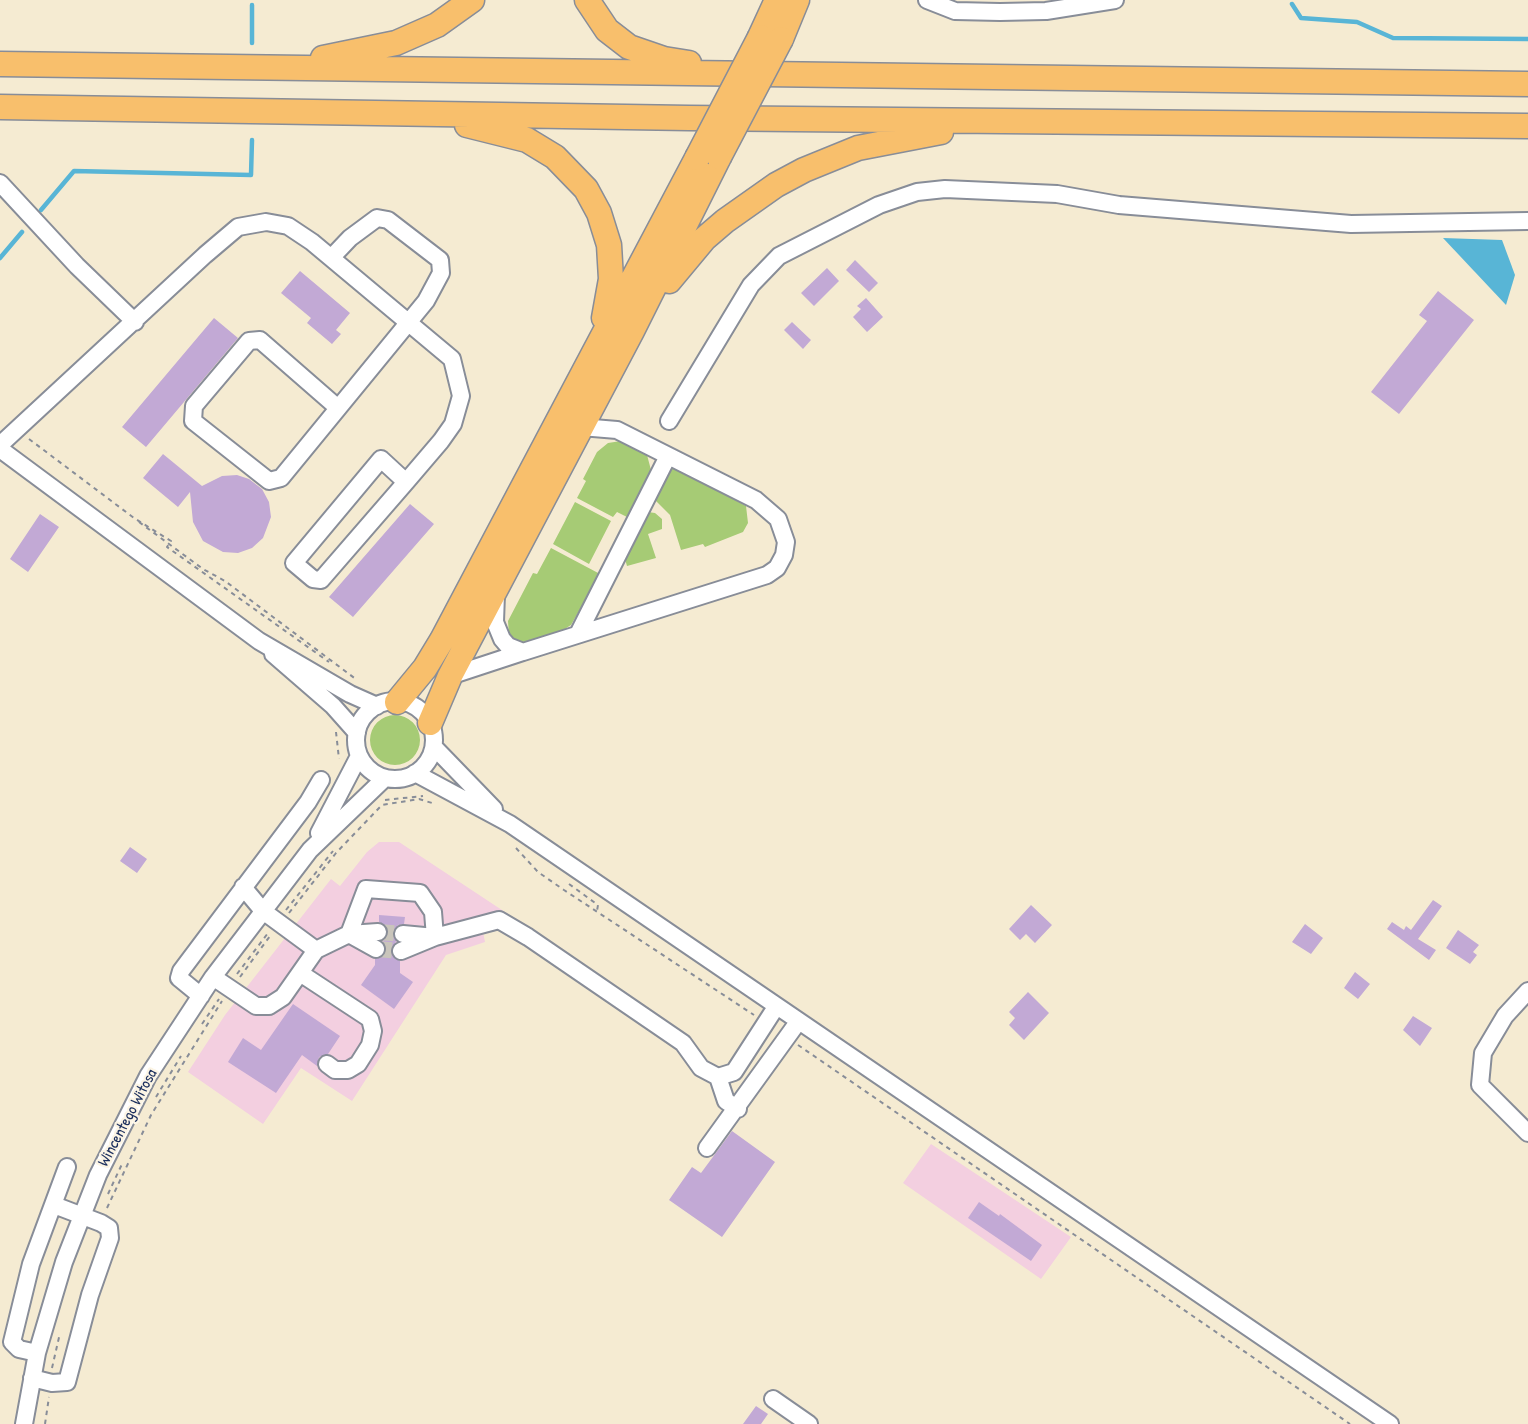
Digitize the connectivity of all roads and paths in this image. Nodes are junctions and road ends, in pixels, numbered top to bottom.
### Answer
1 (472, 0) edge
2 (587, 0) edge
3 (777, 0) edge
4 (797, 0) edge
5 (927, 0) edge
6 (1114, 0) edge
7 (771, 38) junction
8 (0, 64) edge
9 (240, 68) junction
10 (778, 76) junction
11 (1528, 84) edge
12 (0, 107) edge
13 (391, 113) junction
14 (1031, 121) junction
15 (1528, 126) edge
16 (708, 158) junction
17 (0, 183) edge
18 (1528, 222) edge
19 (331, 258) junction
20 (135, 322) junction
21 (408, 322) junction
22 (632, 331) junction
23 (585, 372) junction
24 (338, 408) junction
25 (669, 421) dead end
26 (581, 427) junction
27 (24, 435) dead end
28 (0, 447) edge
29 (668, 456) junction
30 (406, 482) junction
31 (496, 590) junction
32 (578, 634) junction
33 (259, 641) junction
34 (523, 652) junction
35 (450, 676) junction
36 (351, 679) dead end
37 (387, 704) junction
38 (430, 723) junction
39 (357, 733) junction
40 (434, 747) junction
41 (359, 756) junction
42 (415, 773) junction
43 (385, 778) junction
44 (321, 780) dead end
45 (439, 795) dead end
46 (435, 800) junction
47 (442, 802) dead end
48 (510, 824) junction
49 (512, 843) dead end
50 (517, 843) dead end
51 (310, 850) junction
52 (530, 856) dead end
53 (569, 884) dead end
54 (243, 887) junction
55 (263, 911) junction
56 (597, 911) junction
57 (278, 923) junction
58 (378, 932) tunnel mouth
59 (349, 934) junction
60 (403, 934) tunnel mouth
61 (435, 937) junction
62 (316, 950) junction
63 (376, 950) tunnel mouth
64 (401, 951) tunnel mouth
65 (300, 974) junction
66 (224, 984) junction
67 (1528, 991) edge
68 (201, 996) junction
69 (776, 1007) junction
70 (798, 1022) junction
71 (766, 1023) junction
72 (788, 1038) junction
73 (327, 1064) dead end
74 (718, 1077) junction
75 (738, 1109) junction
76 (1528, 1133) edge
77 (708, 1148) dead end
78 (67, 1167) dead end
79 (54, 1205) junction
80 (93, 1220) junction
81 (66, 1328) dead end
82 (61, 1330) dead end
83 (37, 1353) junction
84 (32, 1378) junction
85 (50, 1383) junction
86 (772, 1399) dead end
87 (24, 1424) edge
88 (43, 1424) edge
89 (809, 1424) edge
90 (1350, 1424) edge
91 (1390, 1424) edge

1 - 9 highway
2 - 10 highway
3 - 7 highway
4 - 7 highway
5 - 6 street
7 - 16 highway, bridge
8 - 9 highway
9 - 10 highway
10 - 11 highway
12 - 13 highway
13 - 14 highway
13 - 23 highway
14 - 15 highway
14 - 22 highway
16 - 22 highway
16 - 23 highway
17 - 20 street
18 - 25 street
19 - 20 street
19 - 21 street
19 - 21 street
20 - 28 street
21 - 24 street
21 - 30 street
22 - 26 highway
23 - 37 highway
24 - 24 street
26 - 29 street
26 - 31 highway
27 - 36 path
28 - 33 street
29 - 32 street
29 - 32 street
30 - 30 street
31 - 34 street
31 - 35 highway
32 - 34 street
33 - 37 street
33 - 39 street
34 - 35 street
35 - 38 highway
37 - 38 street
37 - 39 street
38 - 40 street
39 - 41 street
40 - 42 street
40 - 48 street
41 - 43 street
41 - 51 street, Wincentego Witosa
42 - 43 street
42 - 48 street
43 - 51 street, Wincentego Witosa
44 - 54 street
45 - 46 path
46 - 47 path
46 - 57 path
46 - 57 path
48 - 69 street
49 - 56 path
50 - 52 path
51 - 55 street, Wincentego Witosa
53 - 56 path
54 - 55 street
54 - 68 street
55 - 57 street
55 - 66 street, Wincentego Witosa
56 - 71 path
57 - 62 street
57 - 66 path
58 - 59 street
59 - 61 street
59 - 62 street
59 - 63 street
60 - 61 street
61 - 64 street
61 - 74 street
62 - 65 street
65 - 66 street
65 - 73 street
66 - 68 street, Wincentego Witosa
66 - 80 path
67 - 76 street
68 - 80 street, Wincentego Witosa
69 - 70 street
69 - 71 street
70 - 72 street
70 - 91 street
71 - 74 street
72 - 75 street
72 - 90 path
74 - 75 street
75 - 77 street
78 - 79 street
79 - 80 street
79 - 83 street
80 - 83 street, Wincentego Witosa
80 - 85 street
81 - 85 path
82 - 85 path
83 - 84 street, Wincentego Witosa
84 - 85 street
84 - 87 street, Wincentego Witosa
85 - 88 path
86 - 89 street

